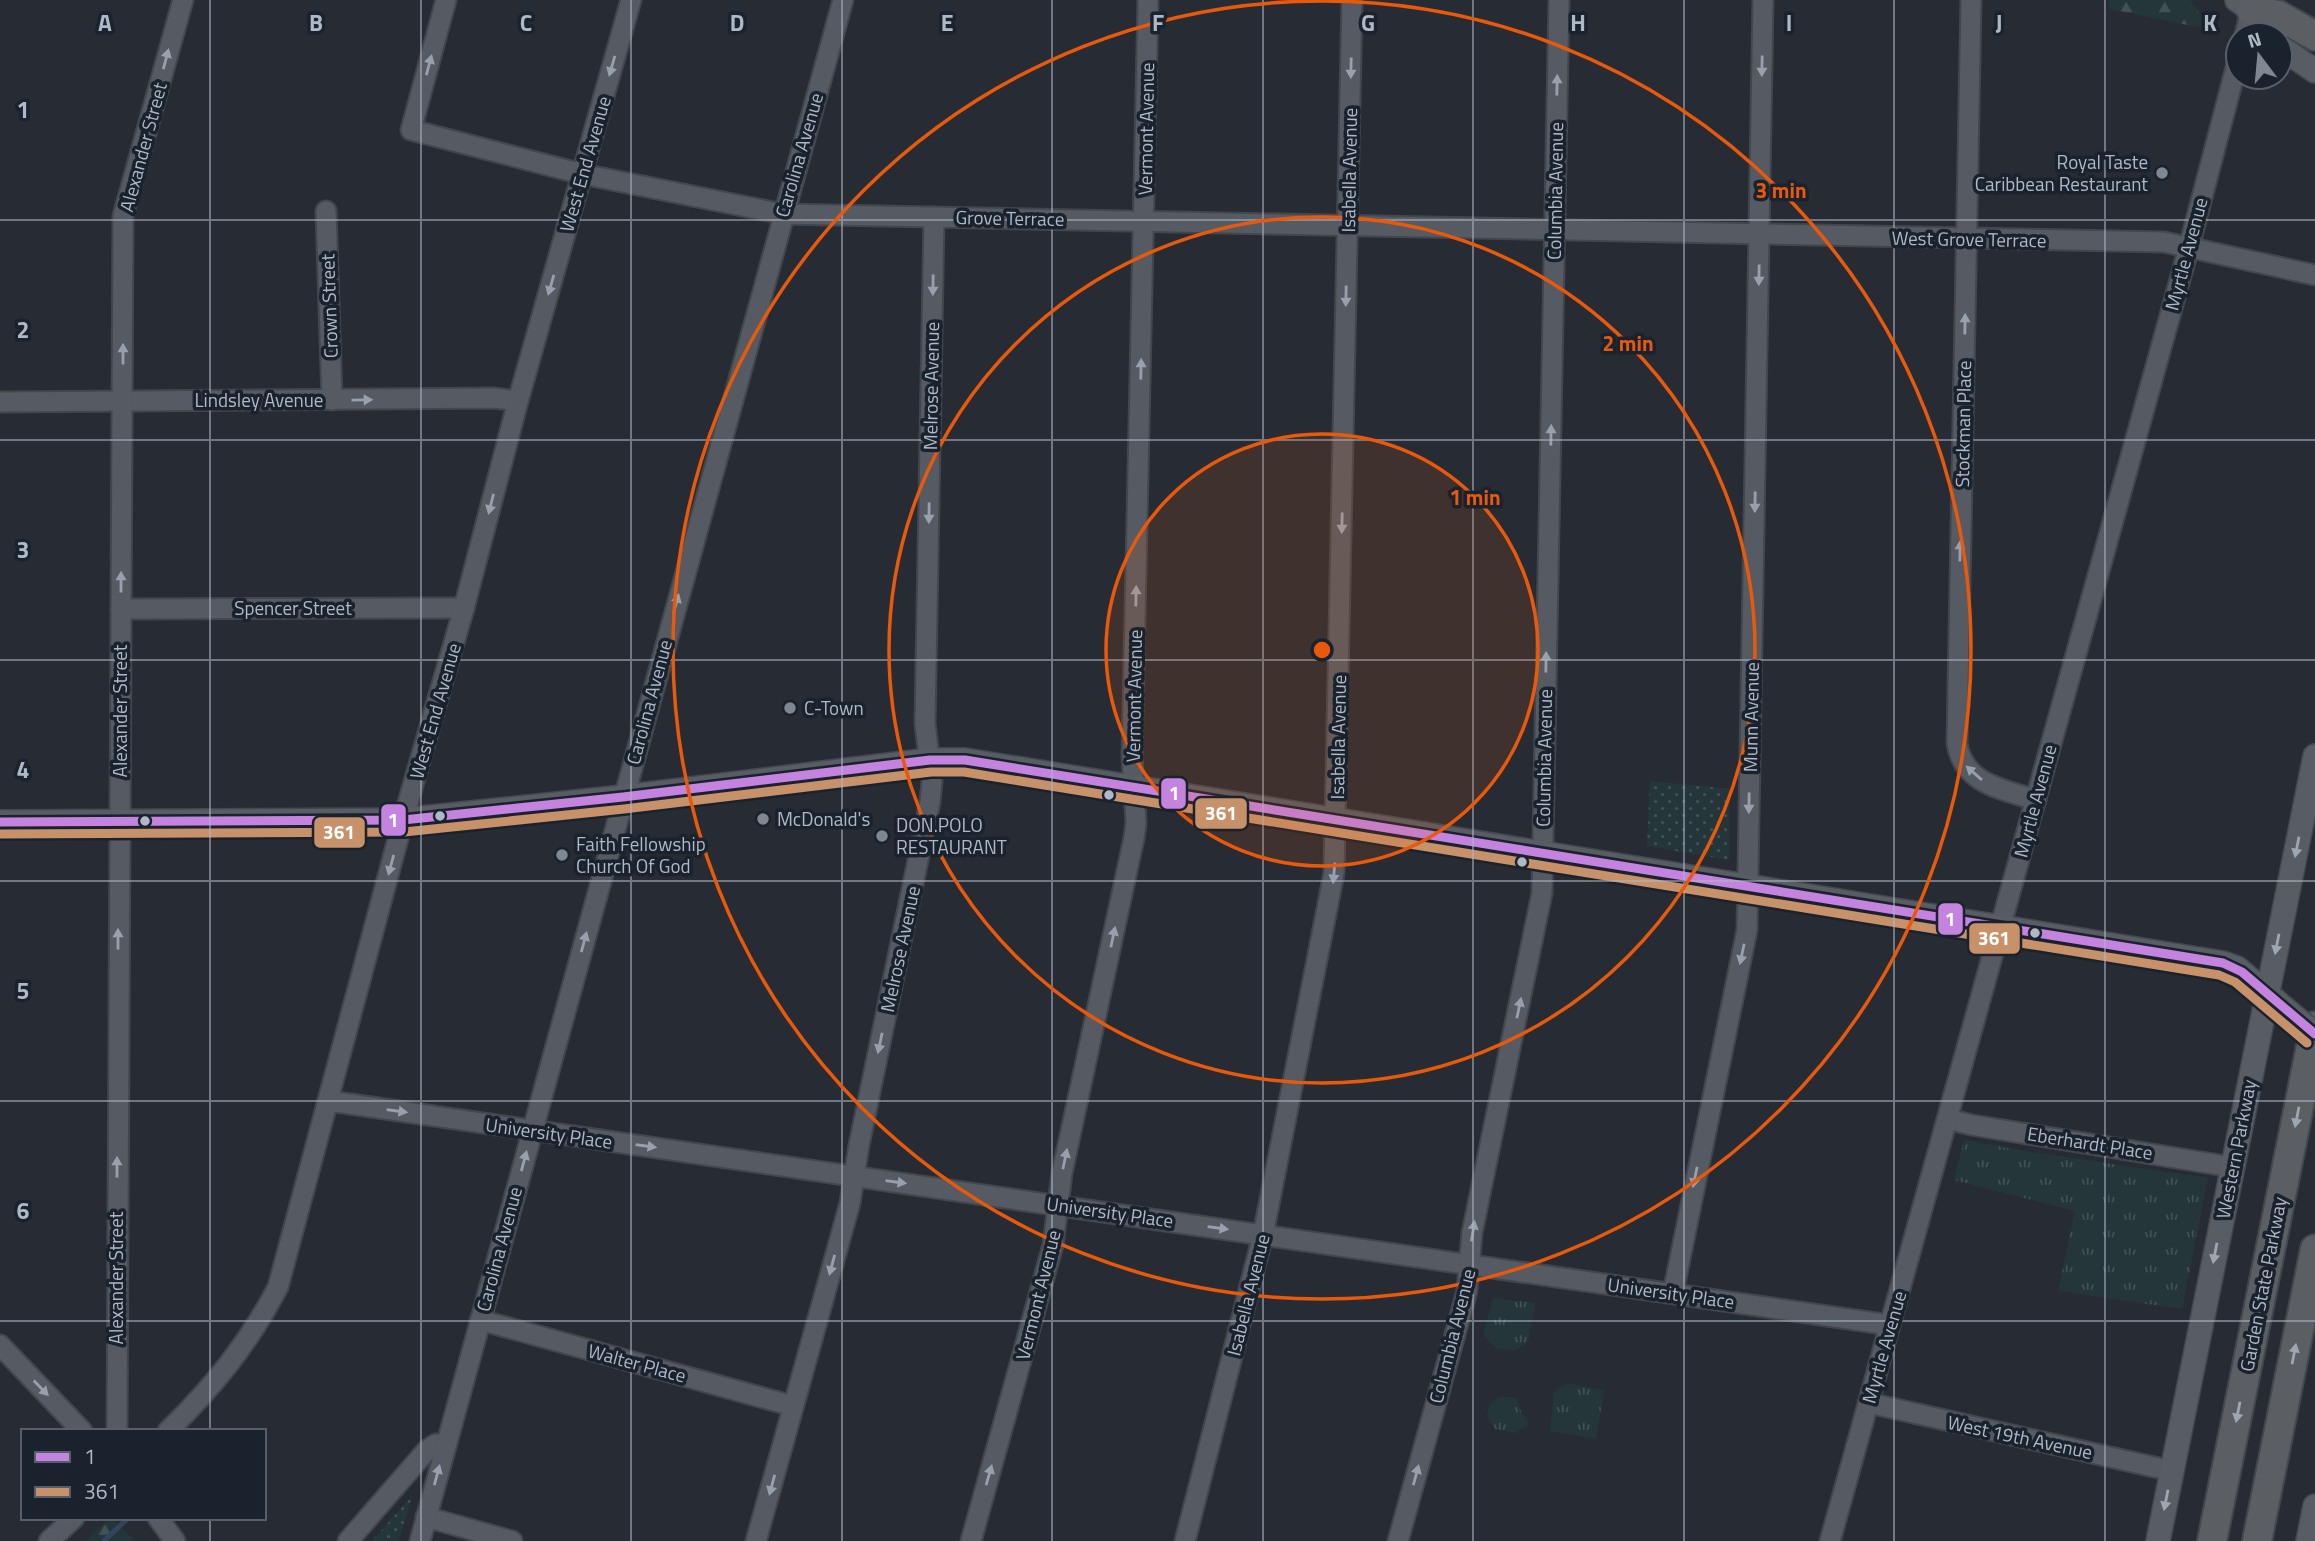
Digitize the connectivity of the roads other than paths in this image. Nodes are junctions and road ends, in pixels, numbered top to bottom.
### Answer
1 (183, 0) edge
2 (446, 0) edge
3 (631, 0) edge
4 (843, 0) edge
5 (1148, 0) edge
6 (1352, 0) edge
7 (1559, 0) edge
8 (1763, 0) edge
9 (1971, 0) edge
10 (2247, 11) edge
11 (2315, 36) edge
12 (2294, 57) edge
13 (2315, 72) edge
14 (2230, 91) edge
15 (582, 174) junction
16 (326, 211) dead end
17 (783, 214) junction
18 (934, 217) junction
19 (1144, 221) junction
20 (1348, 225) junction
21 (1555, 229) junction
22 (1619, 231) joint
23 (1760, 234) junction
24 (1967, 239) junction
25 (2189, 247) junction
26 (2315, 275) edge
27 (332, 400) junction
28 (122, 401) junction
29 (518, 401) junction
30 (0, 402) edge
31 (464, 608) junction
32 (121, 609) junction
33 (2315, 756) edge
34 (930, 760) junction
35 (1133, 787) junction
36 (623, 797) junction
37 (2036, 800) junction
38 (403, 820) junction
39 (1337, 820) junction
40 (119, 821) junction
41 (0, 822) edge
42 (1543, 853) junction
43 (1748, 886) junction
44 (2000, 927) junction
45 (2276, 1001) junction
46 (2315, 1026) edge
47 (2315, 1034) edge
48 (329, 1101) junction
49 (1947, 1119) junction
50 (532, 1130) junction
51 (2232, 1167) junction
52 (855, 1176) junction
53 (1059, 1205) junction
54 (1263, 1234) junction
55 (2315, 1249) edge
56 (1470, 1264) junction
57 (1672, 1293) junction
58 (480, 1320) junction
59 (1890, 1325) junction
60 (0, 1345) edge
61 (1869, 1402) junction
62 (793, 1406) junction
63 (80, 1429) edge
64 (117, 1429) edge
65 (170, 1429) edge
66 (446, 1445) junction
67 (2172, 1471) junction
68 (2315, 1506) edge
69 (426, 1517) junction
70 (72, 1520) edge
71 (159, 1520) edge
72 (49, 1541) edge
73 (175, 1541) edge
74 (348, 1541) edge
75 (419, 1541) edge
76 (512, 1541) edge
77 (756, 1541) edge
78 (971, 1541) edge
79 (1185, 1541) edge
80 (1398, 1541) edge
81 (1830, 1541) edge
82 (2158, 1541) edge
83 (2212, 1541) edge
84 (2257, 1541) edge
85 (2308, 1541) edge

28 -> 1 street, Alexander Street
15 -> 2 street, Grove Terrace
3 -> 15 street, West End Avenue
4 - 17 street, Carolina Avenue
5 - 19 street, Vermont Avenue
6 -> 20 street, Isabella Avenue
21 -> 7 street, Columbia Avenue
8 -> 23 street, Munn Avenue
9 - 24 street, Stockman Place
10 - 11 highway
12 - 13 main road
14 - 25 street, Myrtle Avenue
15 - 17 street, Grove Terrace
15 -> 29 street, West End Avenue
16 - 27 street, Crown Street
17 - 18 street, Grove Terrace
36 -> 17 street, Carolina Avenue
18 - 19 street, Grove Terrace
18 -> 34 street, Melrose Avenue
19 - 20 street, Grove Terrace
35 -> 19 street, Vermont Avenue
20 - 21 street, Grove Terrace
20 -> 39 street, Isabella Avenue
21 - 22 street, Grove Terrace
42 -> 21 street, Columbia Avenue
22 - 23 street, West Grove Terrace
23 - 24 street, West Grove Terrace
23 -> 43 street, Munn Avenue
24 - 25 street, West Grove Terrace
37 -> 24 street, Stockman Place
25 - 26 street, West Grove Terrace
25 - 37 street, Myrtle Avenue
27 - 28 street, Lindsley Avenue
27 -> 29 street, Lindsley Avenue
28 - 30 street, Lindsley Avenue
32 -> 28 street, Alexander Street
29 -> 31 street, West End Avenue
31 - 32 street, Spencer Street
31 - 38 street, West End Avenue
32 - 40 street, Alexander Street
33 -> 45 main road, Western Parkway
34 - 35 main road
34 - 36 main road
34 -> 52 street, Melrose Avenue
35 - 39 main road
53 -> 35 street, Vermont Avenue
36 - 38 main road
50 -> 36 street, Carolina Avenue
37 - 44 street, Myrtle Avenue
38 - 40 main road
38 -> 48 street, West End Avenue
39 - 42 main road
39 -> 54 street, Isabella Avenue
40 - 41 main road
64 -> 40 street, Alexander Street
42 - 43 main road
56 -> 42 street, Columbia Avenue
43 - 44 main road
43 -> 57 street, Munn Avenue
44 - 45 main road
44 - 49 street, Myrtle Avenue
45 - 47 main road, bridge
45 - 51 main road, Western Parkway
46 -> 83 highway, Garden State Parkway
48 -> 50 street, University Place
48 - 65 street, West End Avenue
49 - 51 street, Eberhardt Place
49 - 59 street, Myrtle Avenue
50 -> 52 street, University Place
58 -> 50 street, Carolina Avenue
51 -> 67 main road, Western Parkway
52 -> 53 street, University Place
52 -> 62 street, Melrose Avenue
53 -> 54 street, University Place
78 -> 53 street, Vermont Avenue
54 - 56 street, University Place
54 - 79 street, Isabella Avenue
84 -> 55 highway
56 - 57 street, University Place
80 -> 56 street, Columbia Avenue
57 - 59 street, University Place
58 - 62 street, Walter Place
58 - 66 street, Carolina Avenue
59 - 61 street, Myrtle Avenue
60 -> 63 street
61 - 67 street, West 19th Avenue
61 - 81 street, Myrtle Avenue
62 -> 77 street, Melrose Avenue
69 -> 66 street, Carolina Avenue
66 - 74 street
67 -> 82 main road, Western Parkway
68 - 85 main road
69 - 75 street, Carolina Avenue
69 - 76 street
70 - 72 street
71 - 73 street

